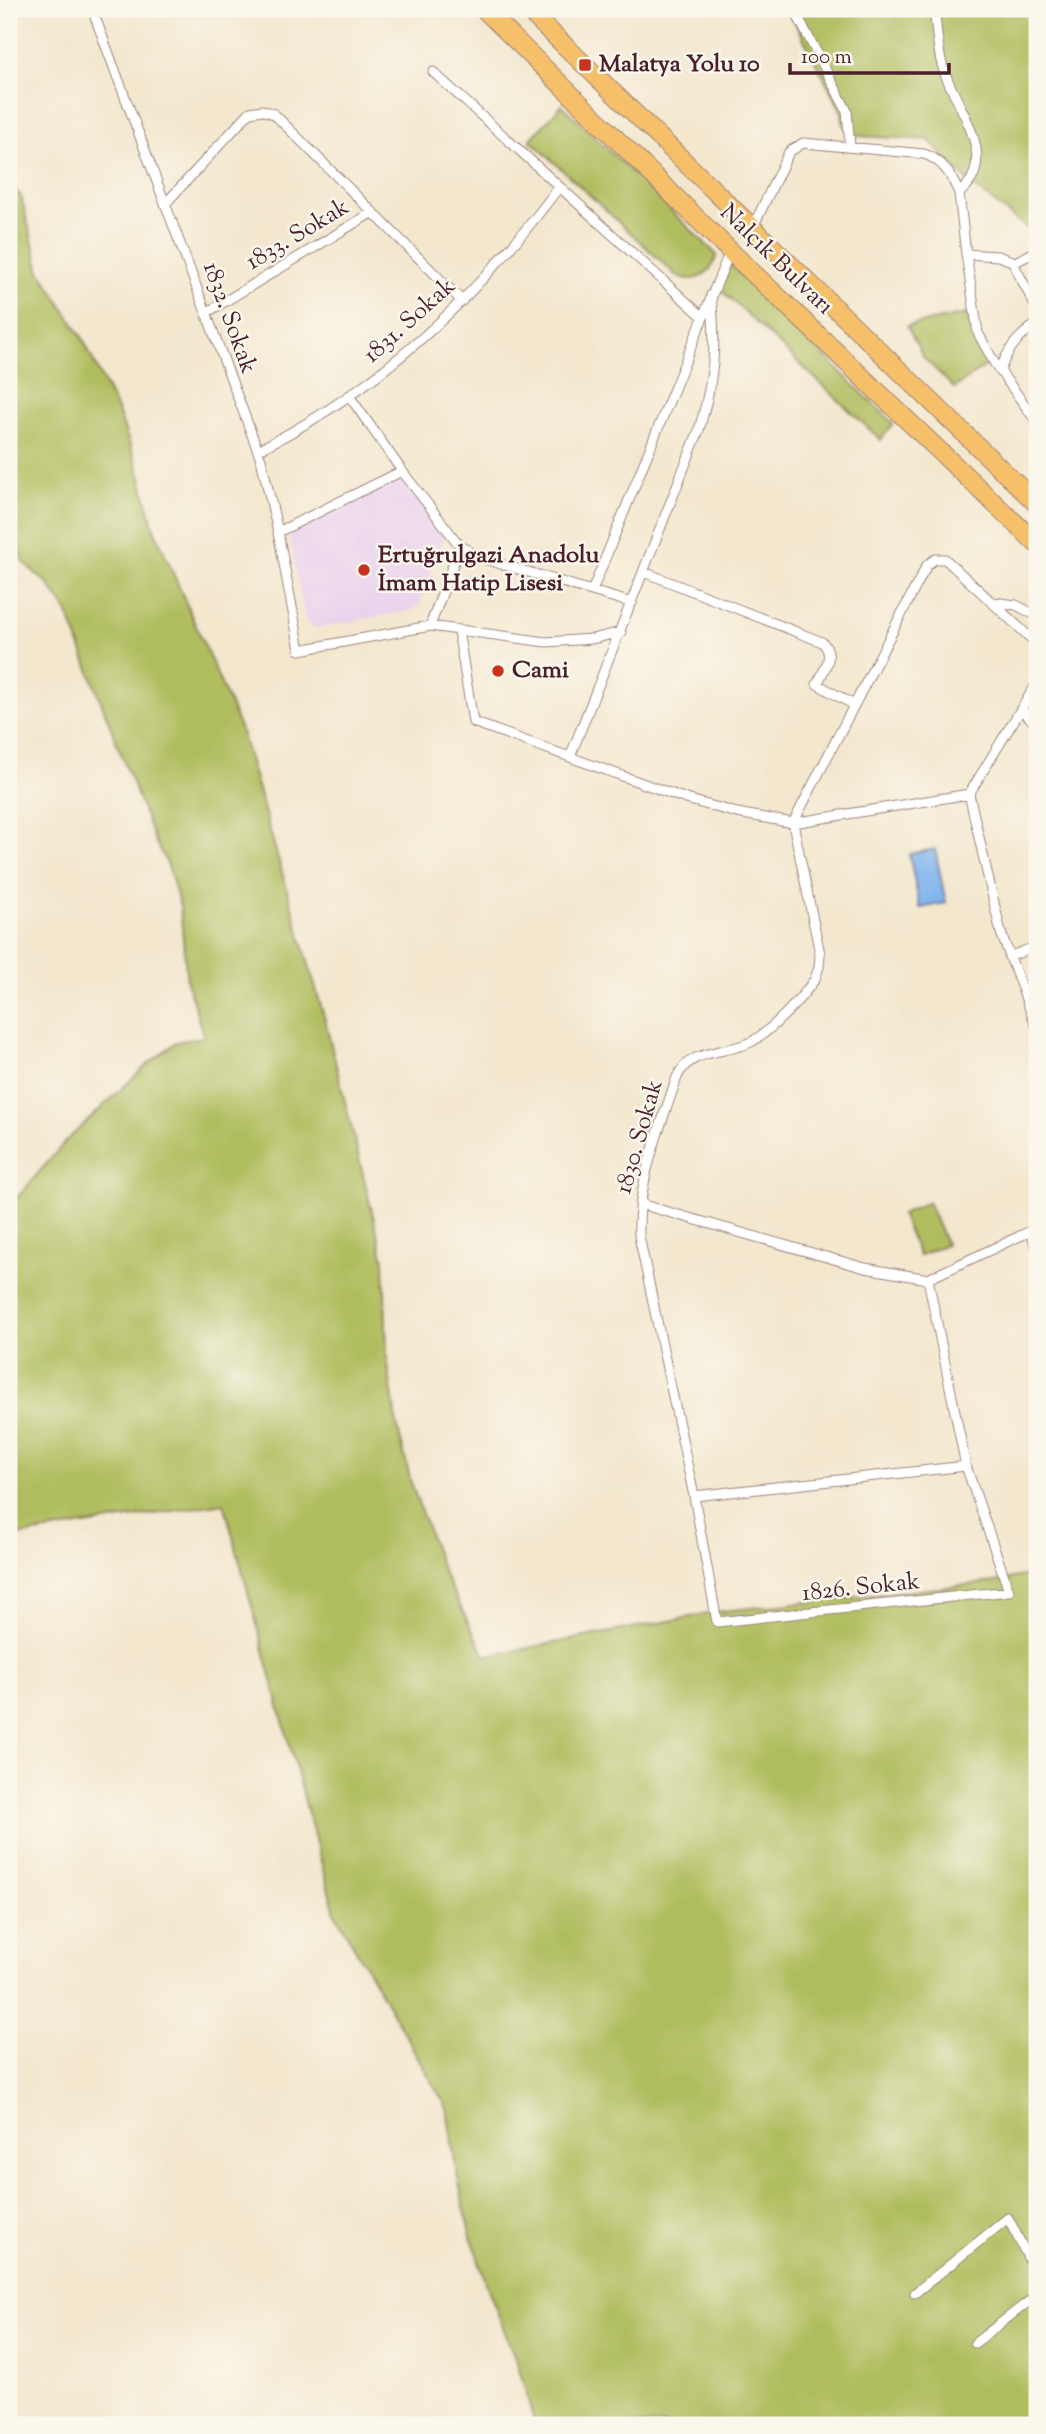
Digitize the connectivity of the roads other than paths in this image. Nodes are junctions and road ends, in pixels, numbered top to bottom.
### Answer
1 (92, 9) edge
2 (484, 9) edge
3 (527, 9) edge
4 (794, 9) edge
5 (934, 9) edge
6 (433, 72) dead end
7 (850, 147) junction
8 (559, 187) junction
9 (959, 193) junction
10 (166, 203) junction
11 (373, 212) junction
12 (753, 227) junction
13 (730, 251) junction
14 (1037, 251) edge
15 (966, 254) junction
16 (1013, 263) junction
17 (711, 295) junction
18 (462, 301) junction
19 (1037, 309) edge
20 (206, 313) junction
21 (702, 316) junction
22 (1037, 324) edge
23 (1000, 372) junction
24 (350, 397) junction
25 (1037, 422) edge
26 (258, 450) junction
27 (402, 471) junction
28 (1037, 504) edge
29 (278, 532) junction
30 (1037, 544) edge
31 (460, 547) junction
32 (644, 572) junction
33 (592, 591) junction
34 (991, 601) junction
35 (632, 603) junction
36 (1037, 616) edge
37 (430, 626) junction
38 (458, 630) junction
39 (621, 632) junction
40 (1037, 644) edge
41 (1037, 683) edge
42 (854, 705) junction
43 (1021, 709) junction
44 (1037, 725) edge
45 (570, 757) junction
46 (969, 794) junction
47 (793, 823) junction
48 (1037, 946) edge
49 (1009, 957) junction
50 (1037, 1028) edge
51 (640, 1203) junction
52 (1034, 1229) edge
53 (1037, 1248) edge
54 (928, 1279) junction
55 (966, 1466) junction
56 (694, 1496) junction
57 (717, 1622) joint
58 (1037, 2274) edge
59 (915, 2294) dead end
60 (1037, 2295) edge
61 (975, 2343) dead end

1 - 10 street, 1832. Sokak
2 - 13 highway, Nalçık Bulvarı
3 - 12 highway, Nalçık Bulvarı
4 - 7 street
5 - 9 street
6 - 8 street
7 - 9 street
7 - 12 street
8 - 18 street, 1831. Sokak
8 - 21 street
9 - 15 street
10 - 11 street
10 - 20 street, 1832. Sokak
11 - 18 street
11 - 20 street, 1833. Sokak
12 - 28 highway, Nalçık Bulvarı
13 - 17 street
13 - 30 highway, Nalçık Bulvarı
14 - 16 street
15 - 16 street
15 - 23 street
16 - 19 street
17 - 21 street
17 - 32 street
18 - 24 street, 1831. Sokak
20 - 26 street, 1832. Sokak
21 - 33 street
22 - 23 street
23 - 25 street
24 - 26 street, 1831. Sokak
24 - 27 street
26 - 29 street, 1832. Sokak
27 - 29 street
27 - 31 street
29 - 37 street, 1832. Sokak
31 - 33 street
31 - 37 street
32 - 35 street
32 - 42 street
33 - 35 street
34 - 36 street
34 - 40 street
34 - 42 street
35 - 39 street
37 - 38 street
38 - 39 street
38 - 45 street
39 - 45 street
41 - 43 street
42 - 47 street
43 - 44 street
43 - 46 street
45 - 47 street
46 - 47 street
46 - 49 street
47 - 51 street, 1830. Sokak
48 - 49 street
49 - 50 street
51 - 54 street
51 - 56 street, 1830. Sokak
52 - 53 street
52 - 54 street
54 - 55 street
55 - 56 street
55 - 57 street, 1826. Sokak
56 - 57 street, 1830. Sokak
58 - 59 street
60 - 61 street

